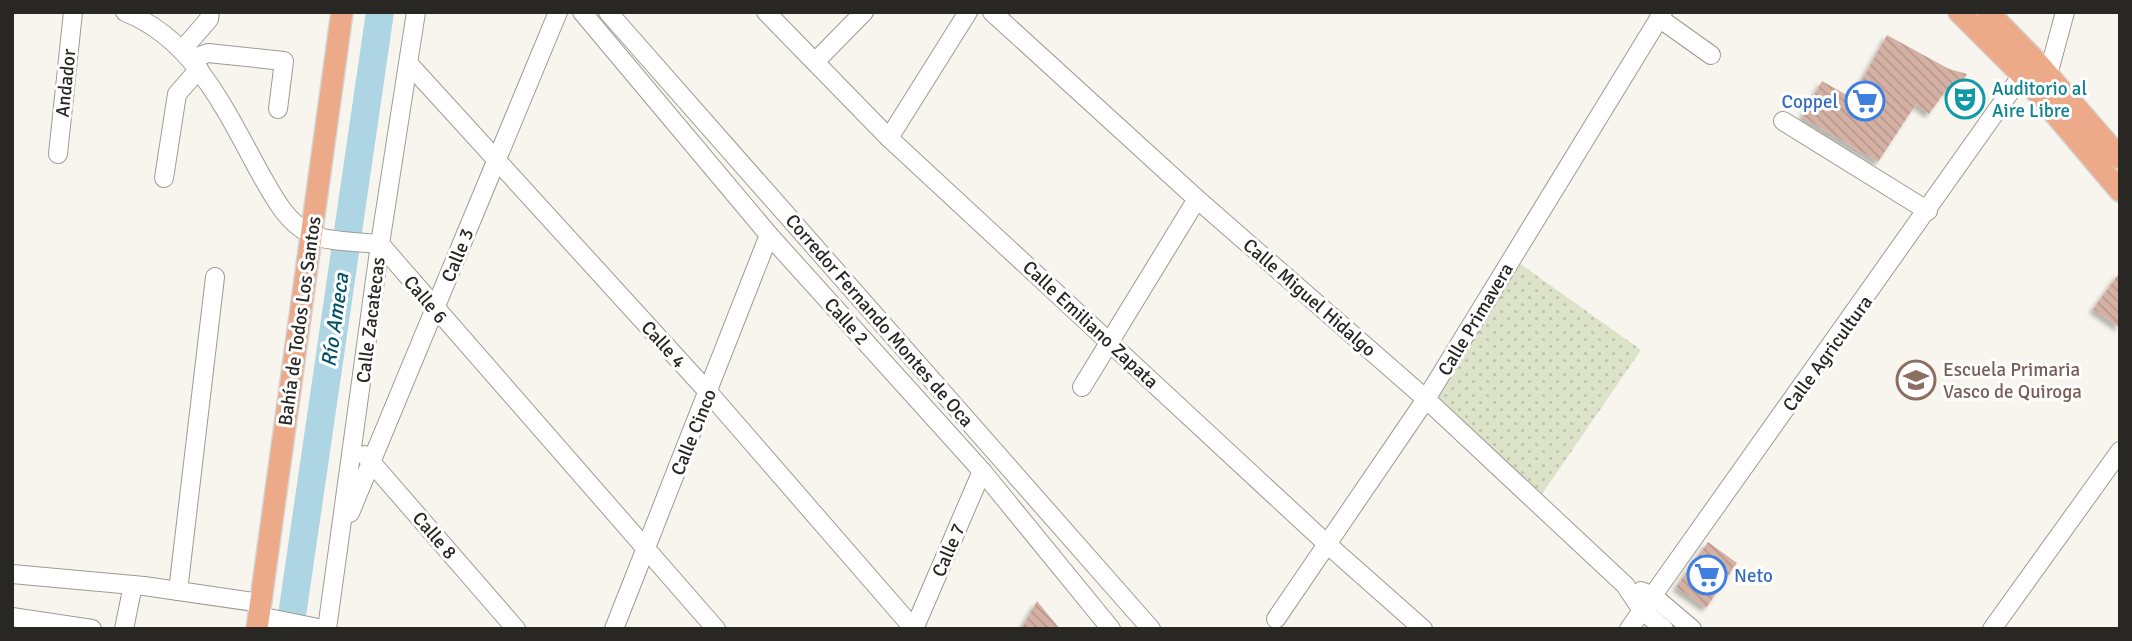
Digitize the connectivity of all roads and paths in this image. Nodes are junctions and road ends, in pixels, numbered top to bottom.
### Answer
1 (73, 12) edge
2 (125, 12) edge
3 (209, 12) edge
4 (342, 12) edge
5 (416, 12) edge
6 (558, 12) edge
7 (582, 12) edge
8 (608, 12) edge
9 (766, 12) edge
10 (864, 12) edge
11 (968, 12) edge
12 (992, 12) edge
13 (1959, 12) edge
14 (1988, 12) edge
15 (2065, 12) edge
16 (1661, 15) edge
17 (1711, 55) dead end
18 (191, 59) junction
19 (815, 62) junction
20 (409, 64) junction
21 (2022, 75) junction
22 (2048, 75) junction
23 (278, 109) dead end
24 (1783, 121) dead end
25 (889, 138) junction
26 (58, 154) dead end
27 (2120, 158) edge
28 (496, 160) junction
29 (164, 178) dead end
30 (2120, 191) edge
31 (1197, 199) junction
32 (1928, 211) junction
33 (769, 235) junction
34 (318, 236) junction
35 (380, 244) junction
36 (215, 278) dead end
37 (435, 310) junction
38 (1112, 342) junction
39 (1082, 387) dead end
40 (709, 393) junction
41 (1426, 399) junction
42 (354, 442) junction
43 (2120, 451) edge
44 (371, 462) junction
45 (982, 471) junction
46 (341, 536) junction
47 (1327, 544) junction
48 (646, 550) junction
49 (12, 574) edge
50 (133, 585) junction
51 (178, 591) junction
52 (1647, 602) junction
53 (12, 617) edge
54 (262, 617) edge
55 (1276, 619) dead end
56 (92, 629) edge
57 (124, 629) edge
58 (325, 629) edge
59 (516, 629) edge
60 (614, 629) edge
61 (716, 629) edge
62 (914, 629) edge
63 (1111, 629) edge
64 (1151, 629) edge
65 (1423, 629) edge
66 (1629, 629) edge
67 (1664, 629) edge
68 (1692, 629) edge
69 (1992, 629) edge

1 - 26 street, Andador
2 - 18 street
3 - 18 street
4 - 34 main road, Bahía de Todos Los Santos
5 - 20 street, Calle Zacatecas
6 - 28 street, Calle 3
7 - 33 street, Calle 2
8 - 64 street, Corredor Fernando Montes de Oca
9 - 19 street, Calle Emiliano Zapata
10 - 19 street
11 - 25 street
12 - 31 street, Calle Miguel Hidalgo
13 - 21 main road
14 - 22 main road
15 - 22 street
16 - 17 street
16 - 41 street, Calle Primavera
18 - 23 street
18 - 29 street
18 - 34 street
19 - 25 street, Calle Emiliano Zapata
20 - 28 street, Calle 4
20 - 35 street, Calle Zacatecas
21 - 30 main road
21 - 32 street, Calle Agricultura
22 - 27 main road
24 - 32 street
25 - 38 street, Calle Emiliano Zapata
28 - 37 street, Calle 3
28 - 40 street, Calle 4
31 - 38 street
31 - 41 street, Calle Miguel Hidalgo
32 - 52 street, Calle Agricultura
33 - 40 street, Calle Cinco
33 - 45 street, Calle 2
34 - 35 street
34 - 54 main road, Bahía de Todos Los Santos
35 - 37 street, Calle 6
35 - 42 street, Calle Zacatecas
36 - 51 street
37 - 44 street, Calle 3
37 - 48 street, Calle 6
38 - 39 street
38 - 47 street, Calle Emiliano Zapata
40 - 48 street, Calle Cinco
40 - 62 street, Calle 4
41 - 47 street, Calle Primavera
41 - 52 street, Calle Miguel Hidalgo
42 - 44 street, Calle 8
42 - 46 street, Calle Zacatecas
43 - 69 street
44 - 46 street, Calle 3
44 - 59 street, Calle 8
45 - 62 street, Calle 7
45 - 63 street, Calle 2
46 - 58 street, Calle Zacatecas
47 - 55 street, Calle Primavera
47 - 65 street, Calle Emiliano Zapata
48 - 60 street, Calle Cinco
48 - 61 street, Calle 6
49 - 50 street
50 - 51 street
50 - 57 street
51 - 54 street
52 - 66 street, Calle Agricultura
52 - 67 street, Calle Miguel Hidalgo
52 - 68 street, Calle Miguel Hidalgo
53 - 56 street
54 - 58 street

